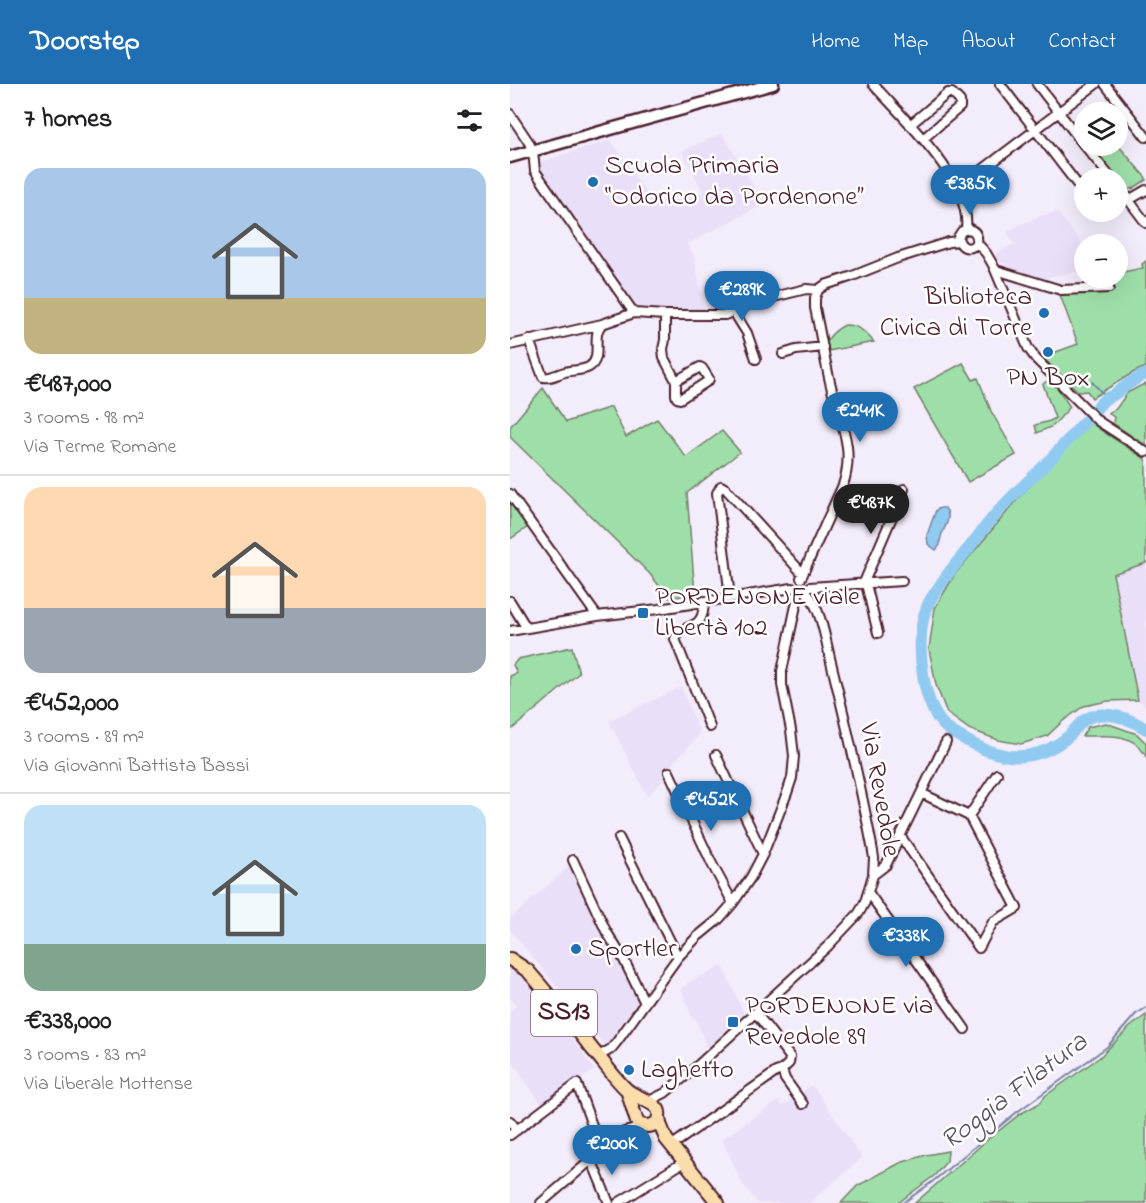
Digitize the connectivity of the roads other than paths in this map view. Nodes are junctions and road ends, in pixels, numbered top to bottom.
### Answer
1 (772, 84) edge
2 (873, 84) edge
3 (1000, 84) edge
4 (1037, 84) edge
5 (1096, 84) edge
6 (1105, 84) edge
7 (1059, 112) junction
8 (510, 114) edge
9 (910, 125) junction
10 (1035, 129) junction
11 (1074, 131) edge
12 (1146, 137) edge
13 (923, 139) junction
14 (533, 152) junction
15 (1094, 156) edge
16 (510, 157) edge
17 (1103, 168) edge
18 (1074, 180) edge
19 (957, 189) junction
20 (1146, 190) edge
21 (1128, 198) edge
22 (1128, 199) edge
23 (1146, 223) edge
24 (966, 229) junction
25 (958, 241) junction
26 (977, 243) junction
27 (996, 270) junction
28 (1109, 288) edge
29 (818, 290) junction
30 (738, 310) junction
31 (634, 313) junction
32 (665, 315) junction
33 (602, 324) junction
34 (530, 340) junction
35 (510, 345) edge
36 (823, 347) junction
37 (783, 354) dead end
38 (756, 359) dead end
39 (675, 381) junction
40 (1146, 453) edge
41 (904, 489) dead end
42 (510, 494) edge
43 (802, 576) junction
44 (902, 581) dead end
45 (866, 584) junction
46 (792, 588) junction
47 (808, 590) junction
48 (798, 596) junction
49 (730, 597) junction
50 (510, 601) edge
51 (704, 602) junction
52 (597, 616) junction
53 (526, 627) junction
54 (510, 631) edge
55 (878, 633) dead end
56 (710, 727) dead end
57 (946, 742) dead end
58 (716, 755) dead end
59 (669, 772) dead end
60 (997, 774) dead end
61 (921, 793) junction
62 (969, 816) junction
63 (901, 837) junction
64 (619, 838) dead end
65 (763, 854) junction
66 (573, 860) dead end
67 (873, 875) junction
68 (868, 892) junction
69 (733, 903) junction
70 (678, 957) junction
71 (510, 959) edge
72 (645, 1002) junction
73 (755, 1013) junction
74 (965, 1029) dead end
75 (598, 1056) junction
76 (782, 1070) junction
77 (584, 1079) dead end
78 (577, 1084) junction
79 (627, 1090) junction
80 (665, 1093) junction
81 (647, 1102) junction
82 (803, 1104) dead end
83 (634, 1113) junction
84 (659, 1115) junction
85 (510, 1121) edge
86 (645, 1127) junction
87 (513, 1132) edge
88 (624, 1132) junction
89 (669, 1142) junction
90 (602, 1150) junction
91 (591, 1159) junction
92 (684, 1161) junction
93 (540, 1203) edge
94 (609, 1203) edge
95 (618, 1203) edge
96 (718, 1203) edge

1 - 14 street
2 - 9 street
3 - 10 street
4 - 7 street
5 - 7 street
6 - 12 street
7 - 10 street
7 - 11 street
8 - 14 street
9 - 13 street
9 - 13 street
10 - 18 street
10 - 19 street
13 - 19 street
14 - 16 street
14 - 31 street
15 - 17 street
19 - 24 street
20 - 21 street
22 - 23 street
24 - 25 street
24 - 26 street
25 - 26 street
25 - 29 street
26 - 27 street
27 - 28 street
27 - 40 street
29 - 30 street
29 - 36 street
30 - 32 street
30 - 38 street
31 - 32 street
31 - 33 street
32 - 39 street
33 - 34 street
33 - 34 street
34 - 35 street
36 - 37 street
36 - 43 street
39 - 39 street
41 - 45 street
42 - 52 street
43 - 46 street
43 - 47 street
43 - 49 street
44 - 45 street
45 - 47 street
45 - 55 street
46 - 48 street
46 - 49 street
47 - 48 street
47 - 67 street, Via Revedole
48 - 65 street
49 - 51 street
50 - 53 street
51 - 52 street
51 - 56 street
52 - 53 street
53 - 54 street
57 - 61 street
58 - 65 street
59 - 69 street
60 - 62 street
61 - 62 street
61 - 63 street
62 - 63 street
63 - 67 street
64 - 70 street
65 - 69 street
66 - 72 street
67 - 68 street, Via Revedole
68 - 73 street, Via Revedole
68 - 74 street
69 - 70 street
70 - 72 street
71 - 75 main road, SS13
72 - 75 street
73 - 76 street
73 - 80 street, Via Revedole
75 - 79 main road, SS13
76 - 82 street
76 - 89 street
77 - 78 street
78 - 87 street
78 - 90 street
79 - 81 main road, SS13
79 - 83 main road, SS13
80 - 81 street, Via Revedole
80 - 84 street
81 - 83 main road
81 - 84 main road, SS13
83 - 86 main road, SS13
83 - 88 street
84 - 86 main road
84 - 89 main road, SS13
85 - 87 street
86 - 88 street
86 - 89 main road, SS13
88 - 90 street
89 - 92 main road, SS13
90 - 91 street
91 - 93 street
91 - 94 street
92 - 95 street
92 - 96 main road, SS13

